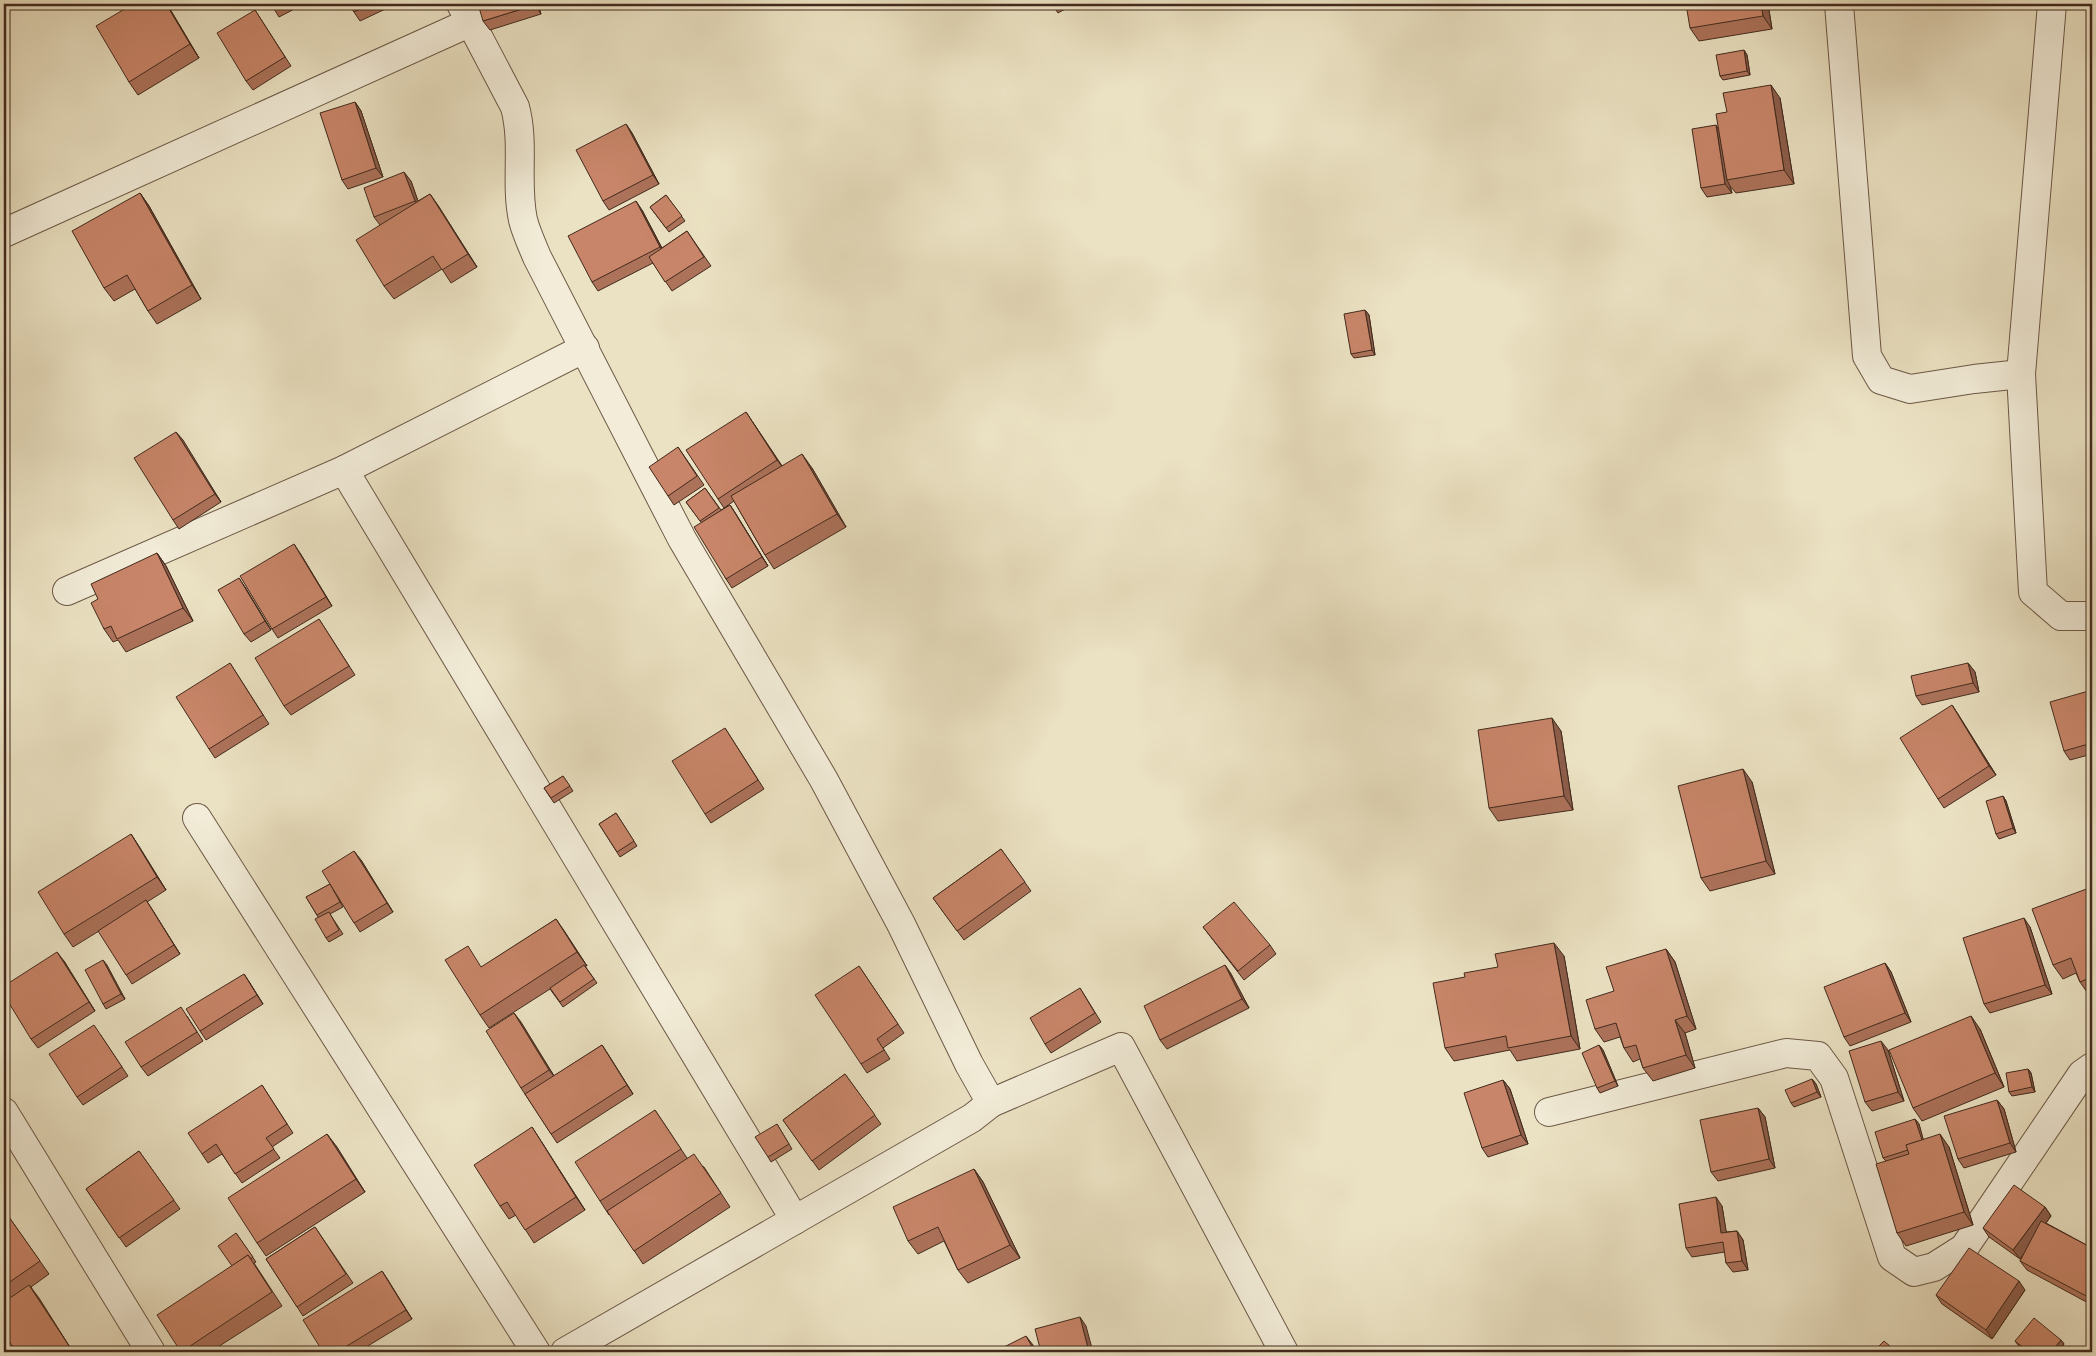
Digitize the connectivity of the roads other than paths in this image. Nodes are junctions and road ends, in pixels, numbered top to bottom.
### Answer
1 (1839, 4) edge
2 (2052, 4) edge
3 (466, 13) edge
4 (4, 233) edge
5 (585, 348) junction
6 (2021, 374) junction
7 (344, 470) junction
8 (67, 592) dead end
9 (2092, 616) edge
10 (197, 818) dead end
11 (2092, 1067) edge
12 (991, 1103) junction
13 (4, 1112) edge
14 (1549, 1112) dead end
15 (795, 1220) junction
16 (150, 1352) edge
17 (536, 1352) edge
18 (565, 1352) edge
19 (1284, 1352) edge

1 - 6 street
2 - 6 street
3 - 4 street
3 - 5 street
5 - 7 street
5 - 12 street
6 - 9 street
7 - 8 street
7 - 15 street
10 - 17 street
11 - 14 street
12 - 15 street
12 - 19 street
13 - 16 street
15 - 18 street

